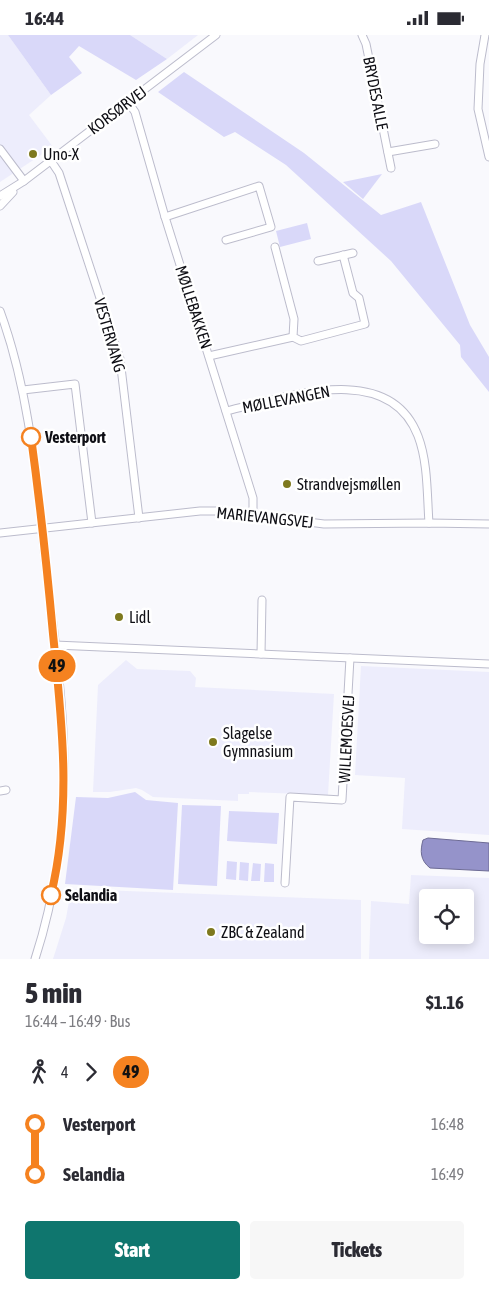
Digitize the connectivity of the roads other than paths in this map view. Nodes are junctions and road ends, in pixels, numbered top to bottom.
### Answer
1 (216, 35) edge
2 (362, 35) edge
3 (485, 35) edge
4 (128, 102) junction
5 (435, 144) dead end
6 (0, 149) edge
7 (388, 152) junction
8 (489, 157) edge
9 (51, 161) junction
10 (391, 168) dead end
11 (21, 183) junction
12 (0, 198) edge
13 (0, 206) edge
14 (165, 217) junction
15 (226, 240) dead end
16 (276, 247) dead end
17 (353, 253) dead end
18 (344, 255) junction
19 (318, 261) dead end
20 (0, 311) edge
21 (294, 337) junction
22 (209, 356) junction
23 (23, 390) junction
24 (226, 411) junction
25 (253, 515) junction
26 (139, 518) junction
27 (92, 523) junction
28 (429, 523) junction
29 (489, 524) edge
30 (42, 528) junction
31 (0, 533) edge
32 (262, 600) dead end
33 (54, 645) junction
34 (261, 654) junction
35 (350, 658) junction
36 (489, 664) edge
37 (285, 883) dead end
38 (35, 959) edge

1 - 4 street, KORSØRVEJ
2 - 7 street, BRYDES ALLE
3 - 8 street
4 - 9 street, KORSØRVEJ
4 - 14 street, MØLLEBAKKEN
5 - 7 street, BRYDES ALLE
6 - 11 street
7 - 10 street, BRYDES ALLE
9 - 11 street, KORSØRVEJ
9 - 26 street, VESTERVANG
11 - 12 street
11 - 13 street, KORSØRVEJ
14 - 15 street
14 - 22 street, MØLLEBAKKEN
16 - 21 street
17 - 18 street
18 - 19 street
18 - 21 street
20 - 23 street
21 - 22 street
22 - 24 street, MØLLEBAKKEN
23 - 27 street
23 - 30 street
24 - 25 street, MØLLEBAKKEN
24 - 28 street, MØLLEVANGEN
25 - 26 street, MARIEVANGSVEJ
25 - 28 street, MARIEVANGSVEJ
26 - 27 street, MARIEVANGSVEJ
27 - 30 street, MARIEVANGSVEJ
28 - 29 street, MARIEVANGSVEJ
30 - 31 street, MARIEVANGSVEJ
30 - 33 street
32 - 34 street
33 - 34 street
33 - 38 street
34 - 35 street
35 - 36 street
35 - 37 street, WILLEMOESVEJ

